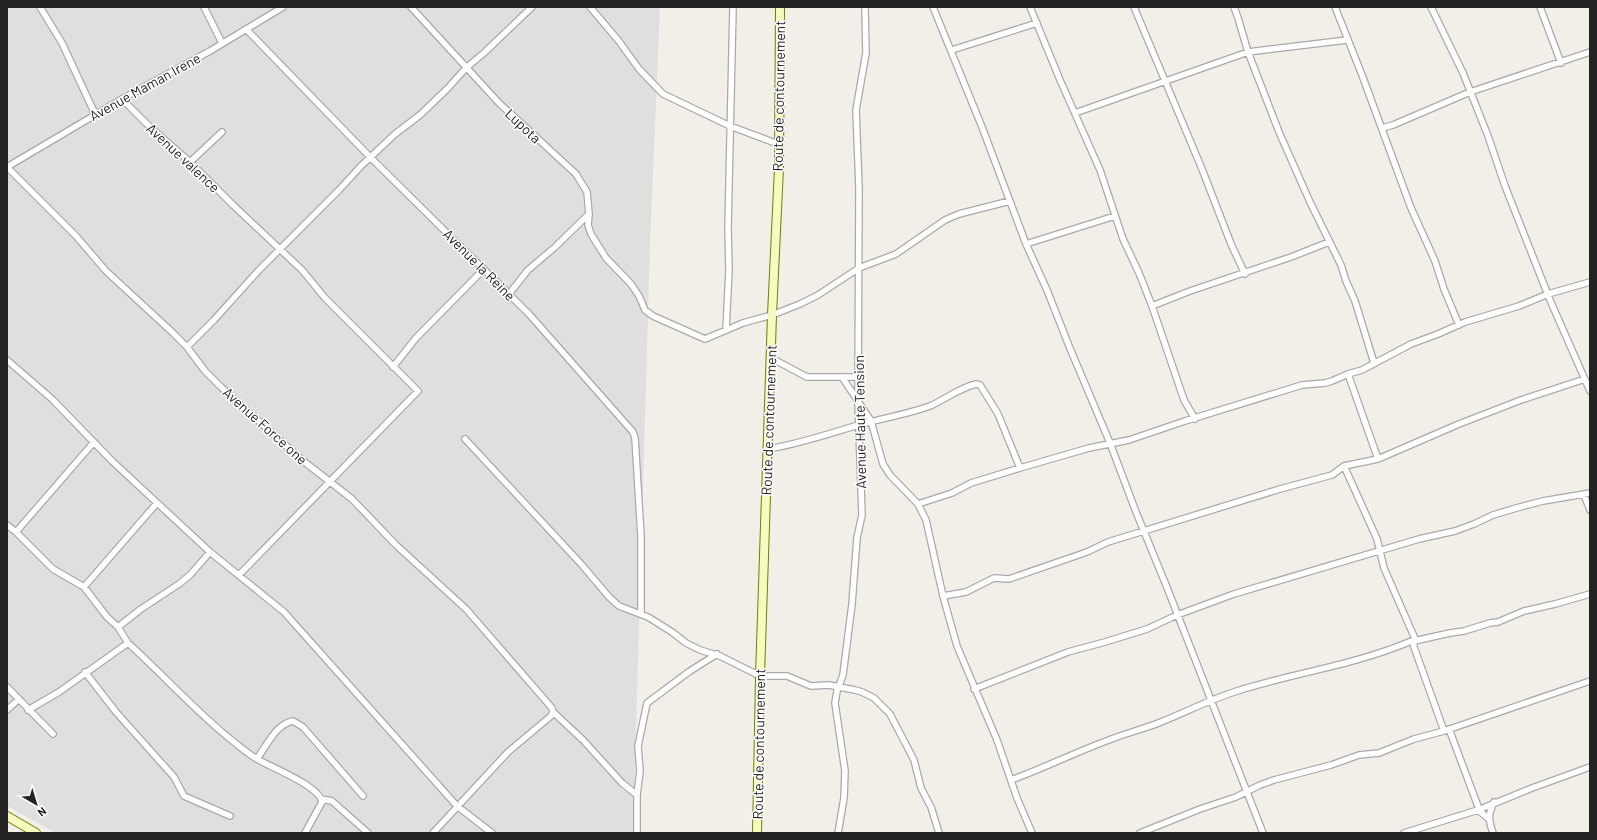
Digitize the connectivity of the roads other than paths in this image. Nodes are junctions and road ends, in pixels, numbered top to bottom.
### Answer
1 (40, 7) edge
2 (204, 7) edge
3 (283, 7) edge
4 (411, 7) edge
5 (532, 7) edge
6 (590, 7) edge
7 (732, 7) edge
8 (780, 7) edge
9 (865, 7) edge
10 (933, 7) edge
11 (1030, 7) edge
12 (1134, 7) edge
13 (1234, 7) edge
14 (1335, 7) edge
15 (1431, 7) edge
16 (1540, 7) edge
17 (1037, 23) junction
18 (246, 28) junction
19 (1347, 40) junction
20 (222, 43) junction
21 (952, 50) junction
22 (1248, 52) junction
23 (1590, 52) edge
24 (1561, 63) junction
25 (466, 68) junction
26 (1165, 81) junction
27 (1470, 92) junction
28 (122, 98) junction
29 (1075, 113) junction
30 (95, 114) junction
31 (730, 126) junction
32 (1382, 128) junction
33 (222, 132) dead end
34 (778, 144) junction
35 (371, 158) junction
36 (190, 162) junction
37 (7, 167) edge
38 (1010, 201) junction
39 (589, 214) junction
40 (1115, 216) junction
41 (1329, 242) junction
42 (1026, 244) junction
43 (279, 249) junction
44 (859, 268) junction
45 (483, 270) junction
46 (1245, 274) junction
47 (1590, 282) edge
48 (510, 294) junction
49 (1548, 294) junction
50 (1152, 306) junction
51 (772, 315) junction
52 (1458, 325) junction
53 (726, 330) junction
54 (187, 347) junction
55 (771, 358) junction
56 (7, 360) edge
57 (1374, 363) junction
58 (393, 367) junction
59 (1348, 374) junction
60 (842, 377) junction
61 (858, 377) junction
62 (1585, 379) junction
63 (1590, 391) edge
64 (858, 402) junction
65 (1195, 419) junction
66 (871, 422) junction
67 (859, 425) junction
68 (465, 439) dead end
69 (94, 442) junction
70 (1110, 443) junction
71 (768, 449) junction
72 (1378, 459) junction
73 (1344, 466) junction
74 (1020, 468) junction
75 (330, 482) junction
76 (1587, 494) edge
77 (157, 503) junction
78 (918, 504) junction
79 (1590, 510) edge
80 (7, 525) edge
81 (1144, 531) junction
82 (16, 532) junction
83 (1380, 550) junction
84 (210, 552) junction
85 (240, 575) junction
86 (84, 587) junction
87 (1590, 594) edge
88 (943, 596) junction
89 (641, 614) junction
90 (1177, 615) junction
91 (118, 627) junction
92 (1415, 641) junction
93 (128, 643) junction
94 (716, 654) junction
95 (85, 672) junction
96 (760, 676) junction
97 (1590, 681) edge
98 (7, 687) edge
99 (838, 687) junction
100 (974, 689) junction
101 (19, 699) junction
102 (1211, 701) junction
103 (7, 710) edge
104 (28, 710) junction
105 (553, 712) junction
106 (1447, 730) junction
107 (53, 734) dead end
108 (257, 759) junction
109 (1590, 767) edge
110 (1011, 780) junction
111 (1247, 792) junction
112 (637, 794) junction
113 (363, 796) dead end
114 (321, 799) junction
115 (1494, 802) junction
116 (456, 806) junction
117 (1478, 809) junction
118 (7, 816) edge
119 (230, 816) dead end
120 (1489, 819) junction
121 (36, 833) edge
122 (305, 833) edge
123 (368, 833) edge
124 (433, 833) edge
125 (492, 833) edge
126 (637, 833) edge
127 (757, 833) edge
128 (838, 833) edge
129 (939, 833) edge
130 (1032, 833) edge
131 (1140, 833) edge
132 (1263, 833) edge
133 (1404, 833) edge
134 (1493, 833) edge

1 - 30 street
2 - 20 street
3 - 18 street, Avenue Maman Irene
4 - 25 street, Lupota
5 - 25 street
6 - 31 street
7 - 31 street
8 - 34 street, Route de contournement
9 - 44 street, Avenue Haute Tension
10 - 21 street
11 - 17 street
12 - 26 street
13 - 22 street
14 - 19 street
15 - 27 street
16 - 24 street
17 - 21 street
17 - 29 street
18 - 20 street, Avenue Maman Irene
18 - 35 street, Avenue la Reine
19 - 22 street
19 - 32 street
20 - 28 street, Avenue Maman Irene
21 - 38 street
22 - 26 street
22 - 41 street
23 - 24 street
24 - 27 street
25 - 35 street
25 - 39 street, Lupota
26 - 29 street
26 - 46 street
27 - 32 street
27 - 49 street
28 - 30 street, Avenue Maman Irene
28 - 36 street, Avenue valence
29 - 40 street
30 - 37 street, Avenue Maman Irene
31 - 34 street
31 - 53 street
32 - 52 street
33 - 36 street
34 - 51 street, Route de contournement
35 - 43 street
35 - 45 street, Avenue la Reine
36 - 43 street, Avenue valence
37 - 54 street, Avenue Force one
38 - 42 street
38 - 44 street, Lupota
39 - 48 street
39 - 53 street, Lupota
40 - 42 street
40 - 50 street
41 - 46 street
41 - 57 street
42 - 70 street
43 - 54 street
43 - 58 street, Avenue valence
44 - 51 street, Lupota
44 - 61 street, Avenue Haute Tension
45 - 48 street, Avenue la Reine
45 - 58 street
46 - 50 street
47 - 49 street
48 - 89 street, Avenue la Reine
49 - 52 street
49 - 62 street
50 - 65 street
51 - 53 street, Lupota
51 - 55 street, Route de contournement
52 - 57 street
54 - 75 street, Avenue Force one
55 - 60 street
55 - 71 street, Route de contournement
56 - 69 street
57 - 59 street
58 - 75 street, Avenue valence
59 - 65 street
59 - 72 street
60 - 61 street
60 - 64 street
61 - 64 street, Avenue Haute Tension
62 - 63 street
62 - 72 street
64 - 66 street
64 - 67 street, Avenue Haute Tension
65 - 70 street
66 - 67 street
66 - 74 street
66 - 78 street
67 - 71 street
67 - 99 street, Avenue Haute Tension
68 - 89 street
69 - 77 street
69 - 82 street
70 - 74 street
70 - 81 street
71 - 96 street, Route de contournement
72 - 73 street
73 - 81 street
73 - 83 street
74 - 78 street
75 - 85 street
75 - 105 street, Avenue Force one
76 - 79 street
76 - 83 street
77 - 84 street
77 - 86 street
78 - 88 street
80 - 82 street
81 - 88 street
81 - 90 street
82 - 86 street
83 - 90 street
83 - 92 street
84 - 85 street
84 - 91 street
85 - 116 street
86 - 91 street
87 - 92 street
88 - 100 street
89 - 94 street
90 - 100 street
90 - 102 street
91 - 93 street
92 - 102 street
92 - 106 street
93 - 95 street
93 - 108 street
94 - 96 street
94 - 112 street
95 - 104 street
95 - 119 street
96 - 99 street
96 - 127 street, Route de contournement
97 - 106 street
98 - 101 street
99 - 128 street, Avenue Haute Tension
99 - 129 street
100 - 110 street
101 - 103 street
101 - 104 street
102 - 110 street
102 - 111 street
104 - 107 street
105 - 112 street, Avenue Force one
105 - 116 street
106 - 111 street
106 - 117 street
108 - 113 street
108 - 114 street
109 - 115 street
110 - 130 street
111 - 131 street
111 - 132 street
112 - 126 street
114 - 122 street
114 - 123 street
115 - 117 street
115 - 120 street
116 - 124 street
116 - 125 street
117 - 120 street
117 - 133 street
118 - 121 street
120 - 134 street

